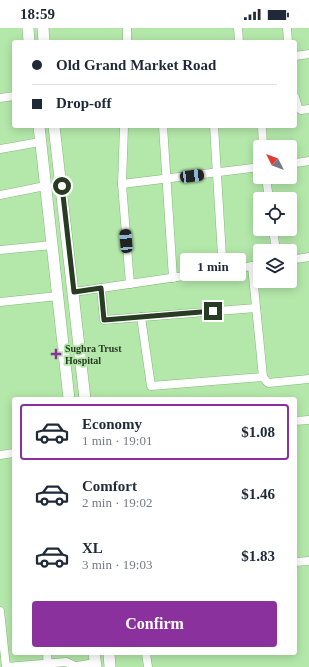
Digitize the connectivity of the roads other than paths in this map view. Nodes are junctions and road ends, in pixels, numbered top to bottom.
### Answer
1 (28, 28) edge
2 (43, 28) edge
3 (127, 28) edge
4 (238, 28) edge
5 (287, 28) edge
6 (29, 40) edge
7 (44, 40) edge
8 (127, 40) edge
9 (239, 40) edge
10 (288, 40) edge
11 (309, 54) edge
12 (297, 56) edge
13 (12, 96) edge
14 (0, 98) edge
15 (297, 104) edge
16 (309, 109) edge
17 (39, 128) edge
18 (54, 128) edge
19 (124, 128) edge
20 (163, 128) edge
21 (214, 128) edge
22 (262, 128) edge
23 (263, 140) edge
24 (40, 142) junction
25 (0, 148) edge
26 (309, 161) edge
27 (297, 163) edge
28 (253, 168) edge
29 (217, 172) junction
30 (166, 179) junction
31 (122, 184) junction
32 (45, 186) junction
33 (0, 195) edge
34 (52, 245) junction
35 (0, 250) edge
36 (309, 258) edge
37 (297, 259) edge
38 (253, 267) edge
39 (223, 272) junction
40 (173, 278) junction
41 (130, 284) junction
42 (101, 288) junction
43 (256, 288) edge
44 (74, 292) junction
45 (58, 296) junction
46 (0, 302) edge
47 (256, 308) junction
48 (140, 317) junction
49 (263, 377) junction
50 (309, 379) edge
51 (69, 397) edge
52 (85, 397) edge
53 (309, 420) edge
54 (297, 422) edge
55 (12, 453) edge
56 (0, 455) edge
57 (309, 561) edge
58 (297, 562) edge
59 (0, 611) edge
60 (47, 655) edge
61 (109, 655) edge
62 (146, 655) edge
63 (95, 661) edge
64 (48, 665) edge
65 (72, 666) edge
66 (110, 667) edge
67 (148, 667) edge

1 - 6 street
2 - 7 street
3 - 8 street
4 - 9 street
5 - 10 street
11 - 12 street
13 - 14 street
15 - 16 street
17 - 24 street
18 - 44 street
19 - 31 street
20 - 30 street
21 - 29 street
22 - 23 street
24 - 25 street
24 - 32 street
26 - 27 street
28 - 29 street
29 - 30 street
29 - 39 street
30 - 31 street
30 - 40 street
31 - 41 street
32 - 33 street
32 - 34 street
34 - 35 street
34 - 45 street
36 - 37 street
38 - 39 street
39 - 40 street
40 - 41 street
41 - 42 street
42 - 44 street
42 - 48 street
43 - 47 street
44 - 52 street
45 - 46 street
45 - 51 street
47 - 48 street
47 - 49 street
48 - 49 street
49 - 50 street
53 - 54 street
55 - 56 street
57 - 58 street
59 - 64 street
60 - 64 street
61 - 66 street
62 - 67 street
63 - 65 street
64 - 65 street

